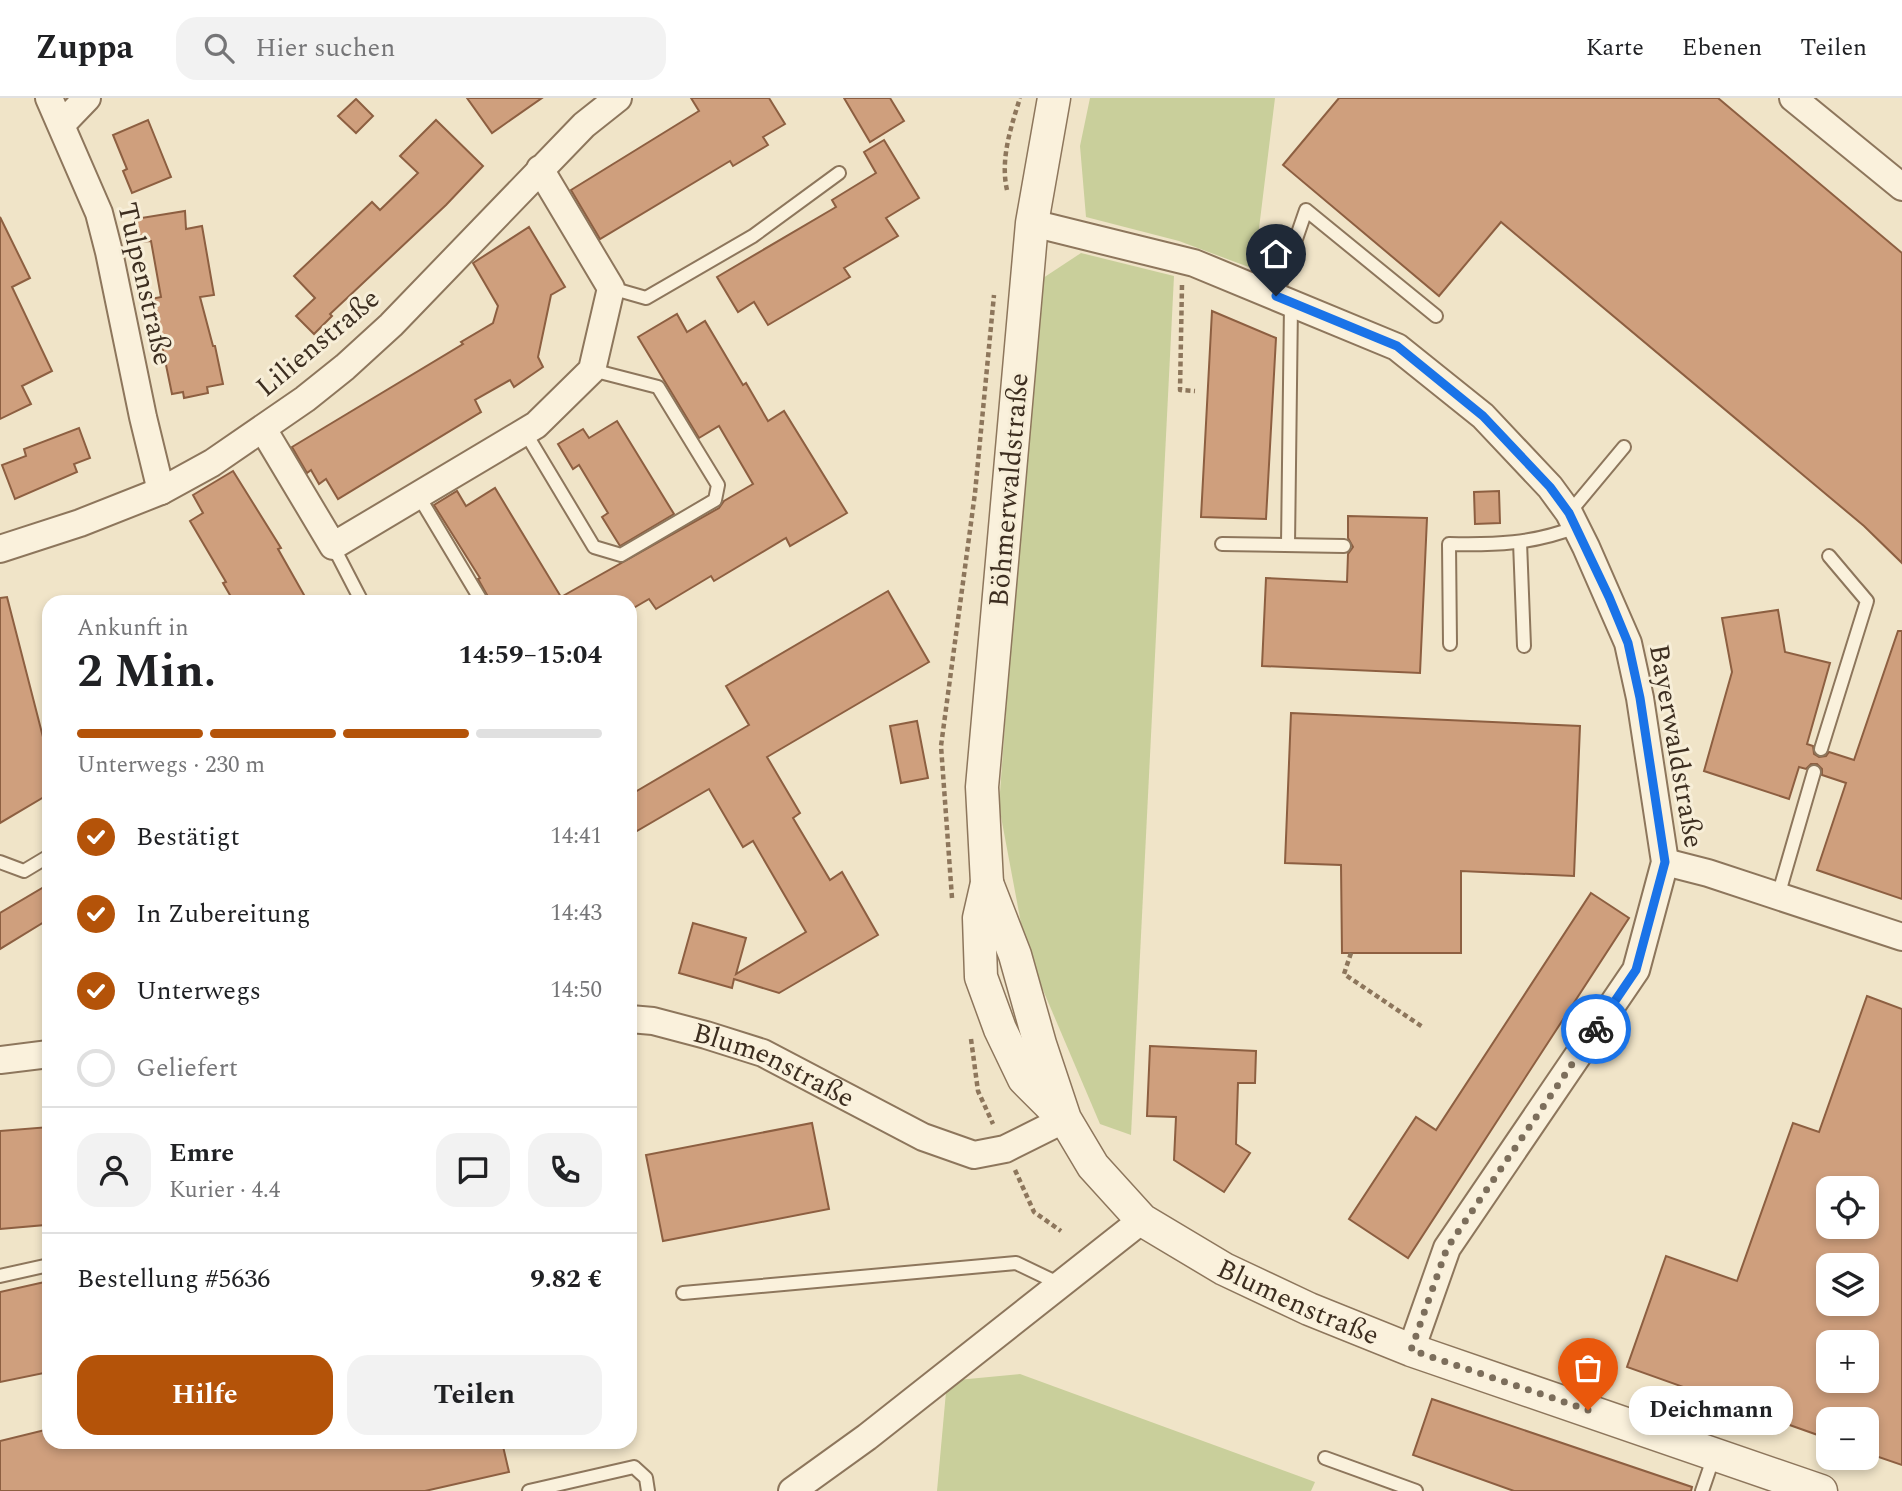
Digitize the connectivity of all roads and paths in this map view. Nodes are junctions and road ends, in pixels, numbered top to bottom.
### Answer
1 (49, 98) edge
2 (87, 98) edge
3 (618, 98) edge
4 (1054, 98) edge
5 (1793, 98) edge
6 (62, 124) junction
7 (540, 169) junction
8 (839, 173) dead end
9 (1902, 187) edge
10 (1032, 223) junction
11 (1185, 260) junction
12 (611, 288) junction
13 (1284, 300) junction
14 (1436, 316) dead end
15 (593, 370) junction
16 (1195, 391) dead end
17 (264, 429) junction
18 (525, 432) junction
19 (1624, 447) dead end
20 (161, 491) junction
21 (418, 495) junction
22 (1572, 520) junction
23 (1520, 542) junction
24 (1222, 544) dead end
25 (1288, 545) junction
26 (333, 546) junction
27 (1344, 546) dead end
28 (0, 549) edge
29 (1829, 556) dead end
30 (358, 595) edge
31 (478, 595) edge
32 (1450, 644) dead end
33 (1524, 646) dead end
34 (1821, 749) dead end
35 (1814, 772) dead end
36 (42, 860) edge
37 (0, 862) edge
38 (1665, 862) junction
39 (1778, 896) junction
40 (1902, 937) edge
41 (1351, 953) dead end
42 (637, 1020) edge
43 (1424, 1028) dead end
44 (42, 1055) edge
45 (0, 1060) edge
46 (1065, 1119) junction
47 (1142, 1220) junction
48 (42, 1267) edge
49 (0, 1276) edge
50 (1060, 1284) junction
51 (683, 1293) dead end
52 (1411, 1350) junction
53 (1715, 1453) junction
54 (1325, 1458) dead end
55 (529, 1491) edge
56 (648, 1491) edge
57 (792, 1491) edge
58 (1416, 1491) edge
59 (1702, 1491) edge
60 (1821, 1491) edge

1 - 6 street, Tulpenstraße
2 - 6 street
3 - 7 street, Lilienstraße
4 - 10 street, Böhmerwaldstraße
5 - 9 street
6 - 20 street, Tulpenstraße
7 - 12 street
7 - 17 street, Lilienstraße
8 - 12 lane
10 - 11 street, Bayerwaldstraße
10 - 46 street, Böhmerwaldstraße
11 - 13 street, Bayerwaldstraße
11 - 16 path
12 - 15 street
13 - 14 lane
13 - 22 street, Bayerwaldstraße
13 - 25 lane
15 - 18 street
15 - 18 lane
17 - 20 street, Lilienstraße
17 - 26 street
18 - 21 street
19 - 22 lane
20 - 28 street, Lilienstraße
21 - 26 street
21 - 31 lane
22 - 23 lane
22 - 38 street, Bayerwaldstraße
23 - 32 lane
23 - 33 lane
24 - 25 lane
25 - 27 lane
26 - 30 lane
29 - 34 lane
35 - 39 lane
36 - 37 lane
38 - 39 street
38 - 52 street, Bayerwaldstraße
39 - 40 street
41 - 43 path
42 - 46 street, Blumenstraße
44 - 45 street
46 - 47 street, Blumenstraße
47 - 50 street
47 - 52 street, Blumenstraße
48 - 49 lane
50 - 51 lane
50 - 57 street
52 - 53 street, Blumenstraße
53 - 59 lane
53 - 60 street, Blumenstraße
54 - 58 lane
55 - 56 lane

